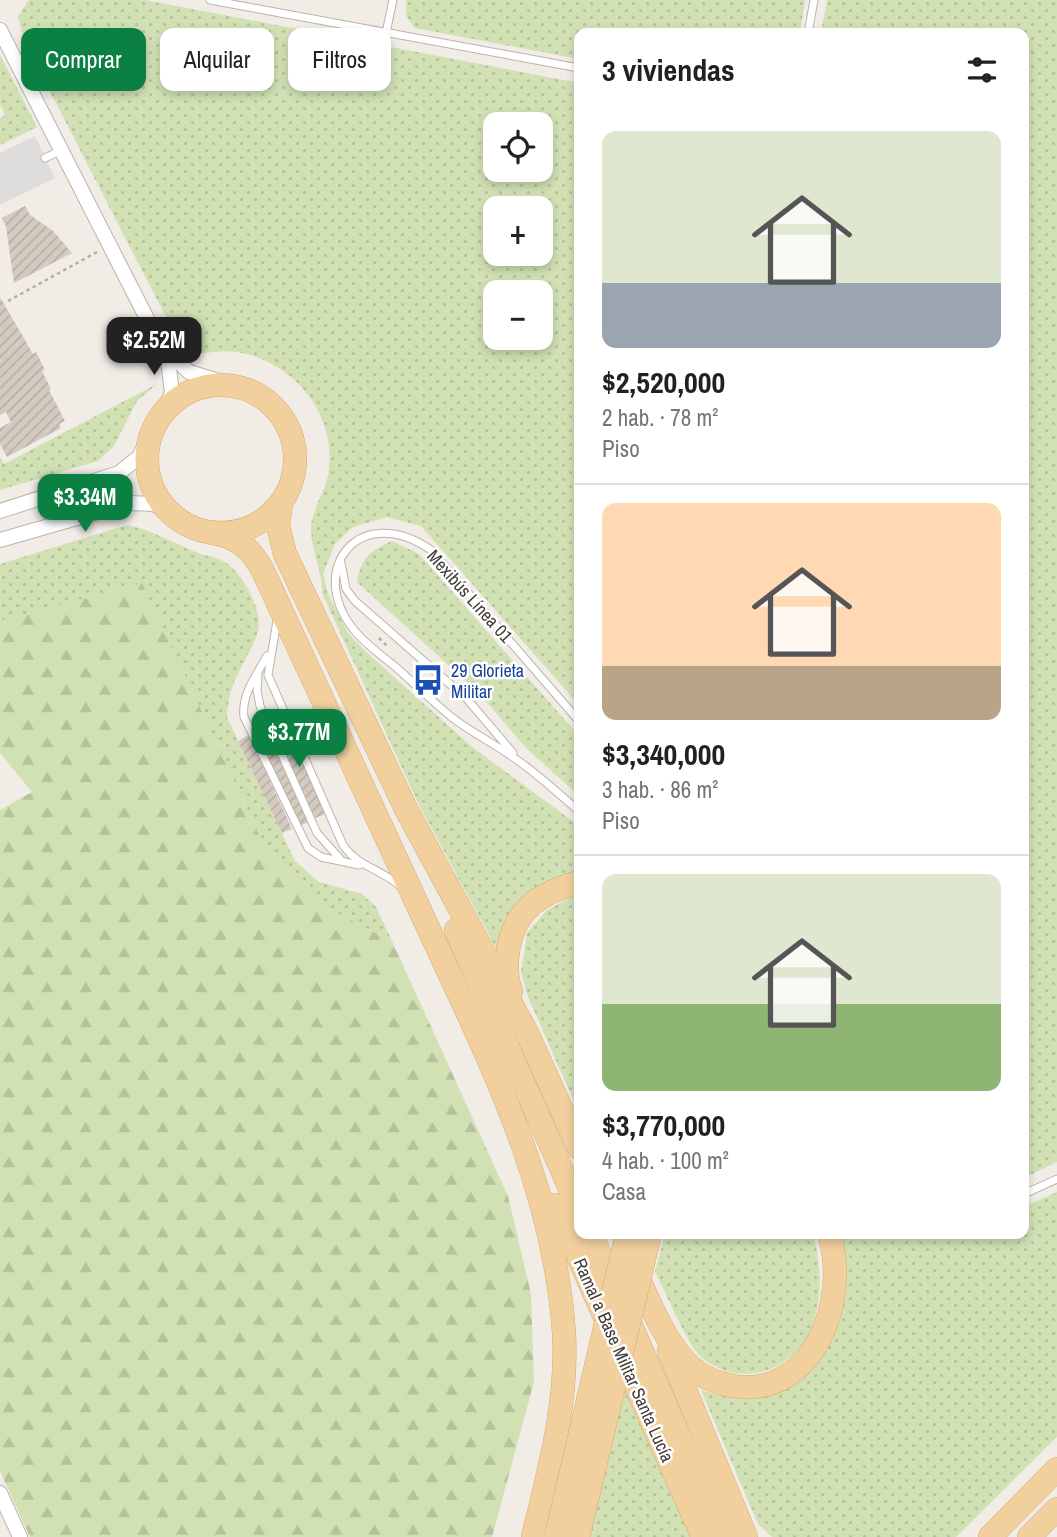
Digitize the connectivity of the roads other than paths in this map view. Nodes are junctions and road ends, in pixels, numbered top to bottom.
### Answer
1 (210, 0) edge
2 (393, 0) edge
3 (814, 0) edge
4 (359, 28) edge
5 (387, 28) edge
6 (809, 28) edge
7 (0, 30) edge
8 (391, 34) edge
9 (574, 67) edge
10 (62, 150) junction
11 (45, 158) dead end
12 (160, 341) junction
13 (235, 386) junction
14 (156, 424) junction
15 (281, 503) junction
16 (0, 511) edge
17 (173, 515) junction
18 (213, 533) junction
19 (0, 540) edge
20 (341, 560) junction
21 (272, 589) junction
22 (273, 646) junction
23 (259, 671) junction
24 (574, 715) edge
25 (520, 762) junction
26 (574, 807) edge
27 (405, 808) junction
28 (342, 862) junction
29 (363, 866) junction
30 (574, 884) edge
31 (424, 919) junction
32 (527, 1033) junction
33 (511, 1107) junction
34 (574, 1137) edge
35 (1057, 1178) edge
36 (1029, 1192) edge
37 (574, 1198) edge
38 (593, 1239) edge
39 (620, 1239) edge
40 (625, 1239) edge
41 (649, 1239) edge
42 (830, 1239) edge
43 (657, 1318) junction
44 (1057, 1469) edge
45 (0, 1493) edge
46 (1057, 1509) edge
47 (20, 1537) edge
48 (533, 1537) edge
49 (556, 1537) edge
50 (578, 1537) edge
51 (703, 1537) edge
52 (723, 1537) edge
53 (746, 1537) edge
54 (990, 1537) edge
55 (1029, 1537) edge

1 - 4 lane
2 - 5 lane
3 - 6 lane
7 - 10 street
8 - 9 lane
10 - 11 lane
10 - 12 street
12 - 13 street
12 - 14 street
13 - 14 main road
13 - 15 main road
14 - 16 street
14 - 17 main road
15 - 18 main road
15 - 27 main road
17 - 18 main road
17 - 19 street
18 - 21 main road
20 - 24 lane, Mexibús Línea 01
20 - 25 lane
20 - 25 lane
21 - 22 lane
21 - 31 main road
22 - 23 lane
22 - 29 lane
23 - 28 lane
23 - 28 lane
25 - 26 lane
27 - 32 main road
27 - 37 main road
28 - 29 lane
29 - 31 lane
30 - 32 main road
31 - 33 main road
32 - 34 main road
33 - 48 main road
33 - 51 main road, Ramal a Base Militar Santa Lucía
35 - 36 lane
38 - 52 main road
39 - 43 main road
40 - 49 main road, bridge
41 - 50 main road, bridge
42 - 43 main road
43 - 53 main road
44 - 54 main road
45 - 47 street
46 - 55 main road

